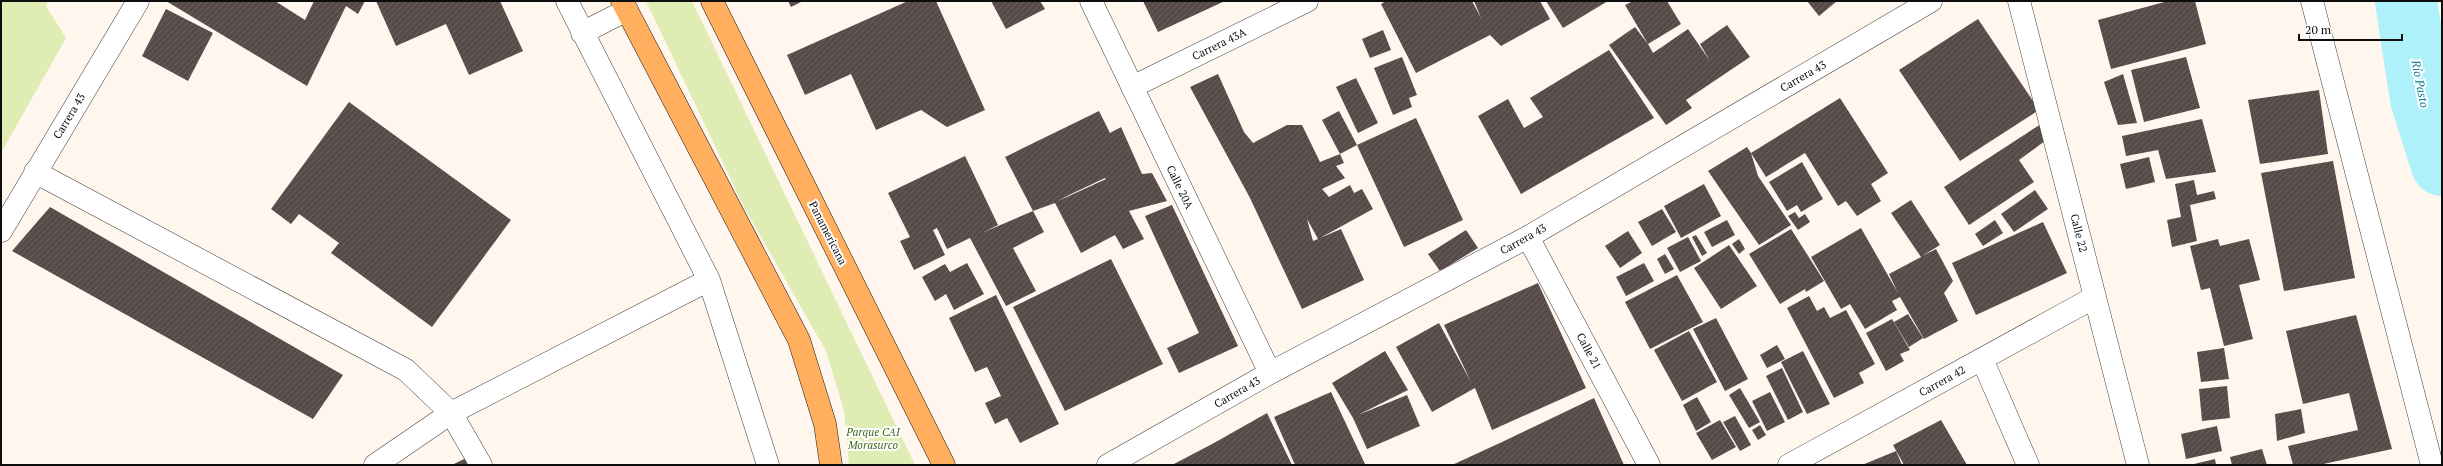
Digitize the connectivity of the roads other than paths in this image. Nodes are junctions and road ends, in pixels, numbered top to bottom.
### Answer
1 (138, 1) edge
2 (567, 1) edge
3 (712, 1) edge
4 (1091, 1) edge
5 (1307, 1) edge
6 (1931, 1) edge
7 (2019, 1) edge
8 (2312, 1) edge
9 (625, 6) edge
10 (582, 33) junction
11 (1132, 87) junction
12 (35, 172) junction
13 (1, 231) edge
14 (1528, 237) junction
15 (709, 280) junction
16 (2095, 297) junction
17 (1982, 359) junction
18 (1270, 373) junction
19 (451, 413) junction
20 (375, 465) edge
21 (481, 465) edge
22 (768, 465) edge
23 (831, 465) edge
24 (944, 465) edge
25 (1108, 465) edge
26 (1649, 465) edge
27 (1789, 465) edge
28 (2028, 465) edge
29 (2138, 465) edge
30 (2432, 465) edge

1 - 12 street, Carrera 43
2 - 10 street
3 - 24 main road, Panamericana
4 - 11 street, Calle 20A
5 - 11 street, Carrera 43A
6 - 14 street, Carrera 43
7 - 16 street, Calle 22
8 - 30 street
9 - 10 street
9 - 23 main road
10 - 15 street
11 - 18 street, Calle 20A
12 - 13 street, Carrera 43
12 - 19 street
14 - 18 street, Carrera 43
14 - 26 street, Calle 21
15 - 19 street
15 - 22 street
16 - 17 street, Carrera 42
16 - 29 street, Calle 22
17 - 27 street, Carrera 42
17 - 28 street
18 - 25 street, Carrera 43
19 - 20 street
19 - 21 street

